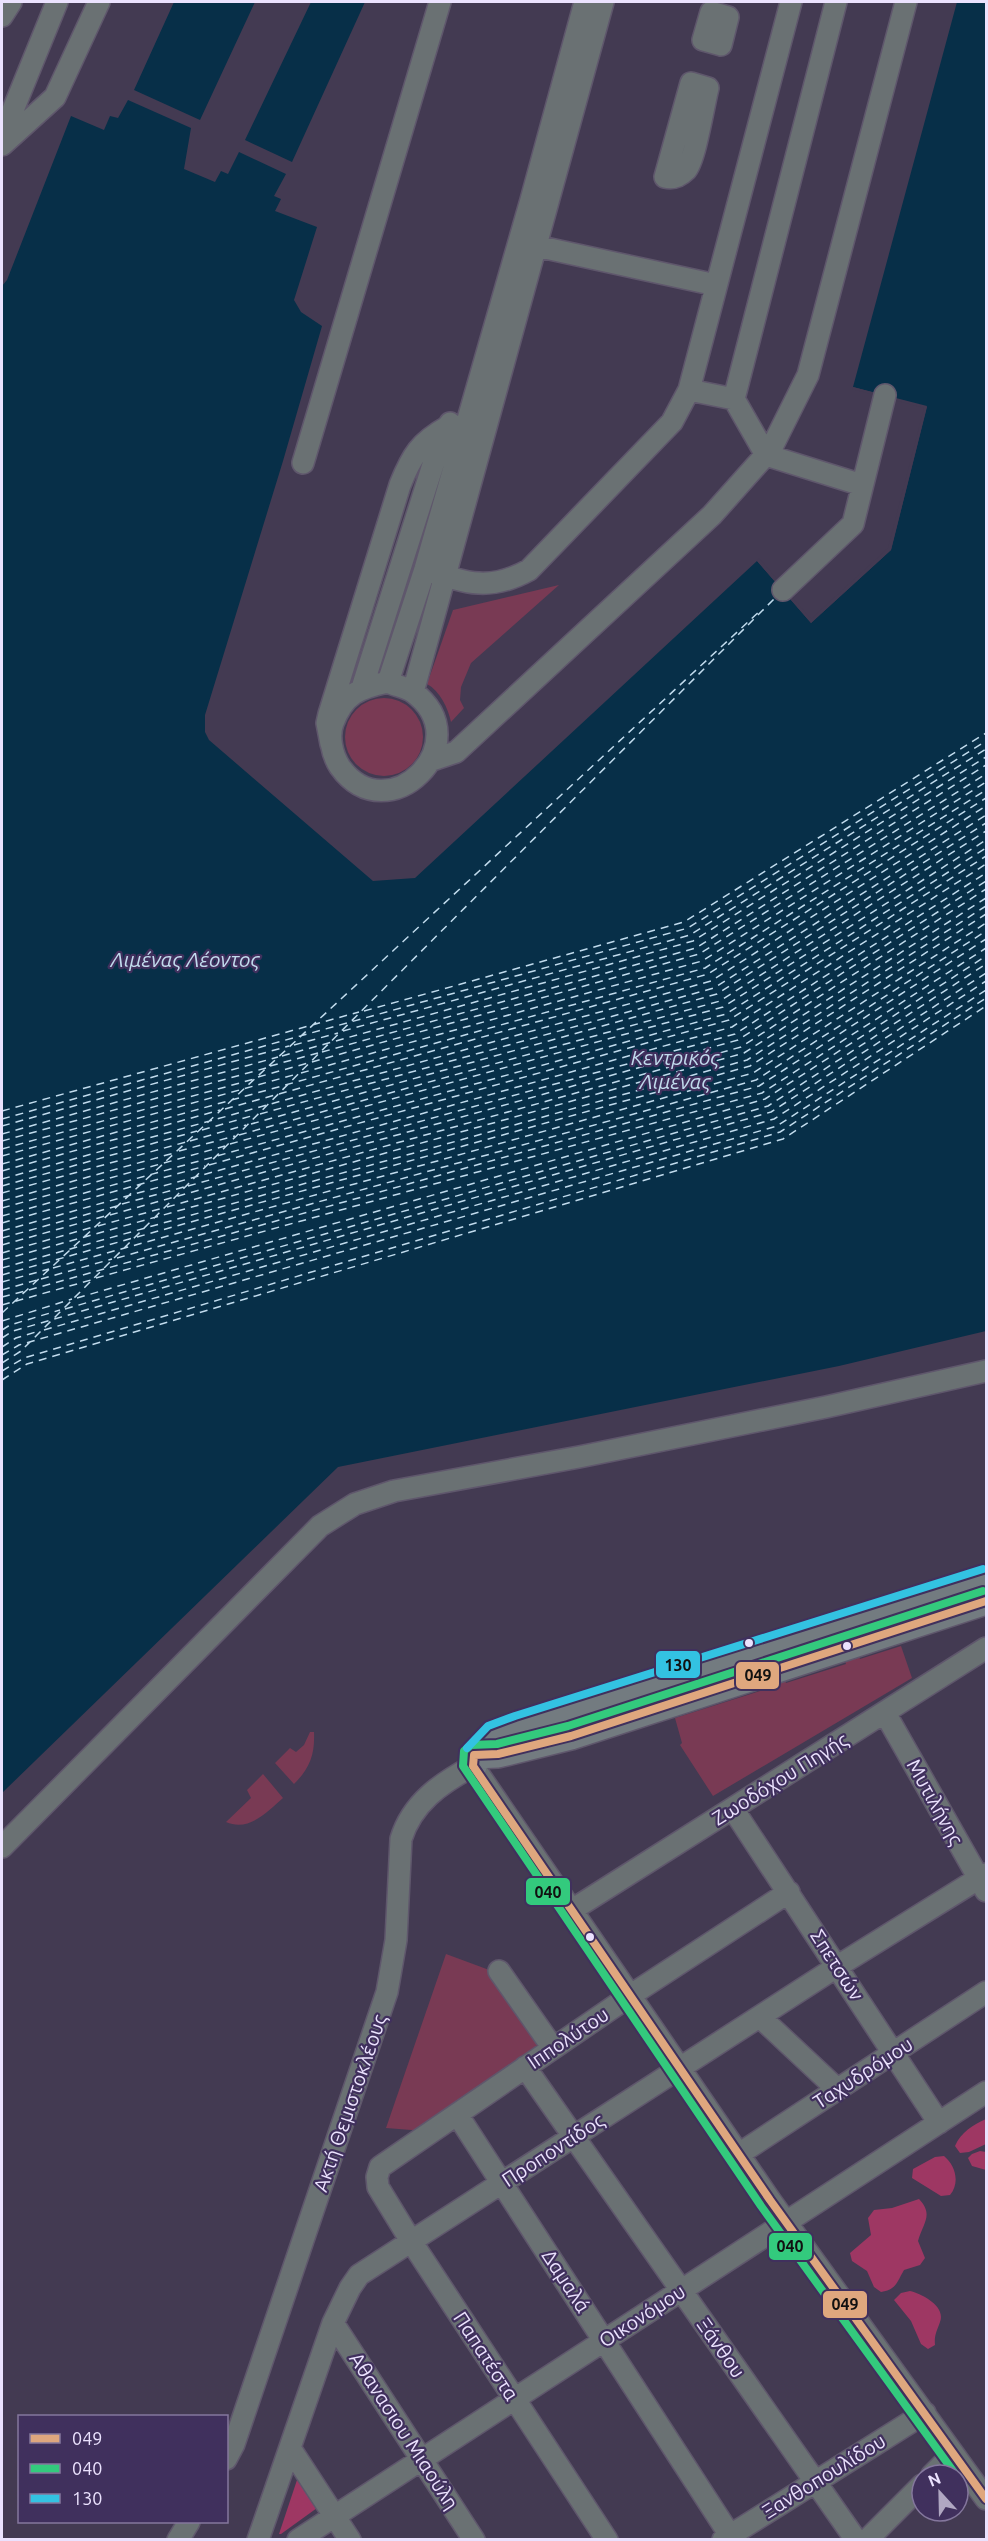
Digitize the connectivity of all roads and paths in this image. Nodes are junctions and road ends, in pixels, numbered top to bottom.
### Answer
1 (11, 2) edge
2 (57, 2) edge
3 (99, 2) edge
4 (440, 2) edge
5 (585, 2) edge
6 (603, 2) edge
7 (791, 2) edge
8 (836, 2) edge
9 (906, 2) edge
10 (2, 16) edge
11 (2, 137) edge
12 (2, 145) edge
13 (536, 246) junction
14 (716, 285) junction
15 (482, 371) junction
16 (689, 390) junction
17 (885, 395) dead end
18 (734, 399) junction
19 (449, 426) junction
20 (766, 455) junction
21 (303, 463) dead end
22 (862, 485) junction
23 (425, 569) junction
24 (446, 576) junction
25 (783, 590) dead end
26 (388, 682) junction
27 (362, 688) junction
28 (413, 692) junction
29 (331, 744) junction
30 (432, 760) junction
31 (987, 1371) edge
32 (987, 1579) edge
33 (987, 1601) edge
34 (987, 1648) edge
35 (885, 1713) junction
36 (474, 1760) junction
37 (732, 1809) junction
38 (2, 1847) edge
39 (984, 1882) edge
40 (789, 1892) junction
41 (572, 1910) junction
42 (838, 1966) junction
43 (499, 1971) dead end
44 (987, 1992) edge
45 (631, 1995) junction
46 (760, 2017) junction
47 (553, 2048) junction
48 (893, 2053) junction
49 (525, 2067) junction
50 (681, 2067) junction
51 (837, 2089) junction
52 (987, 2092) edge
53 (457, 2114) junction
54 (939, 2123) junction
55 (574, 2137) junction
56 (739, 2154) junction
57 (380, 2167) joint
58 (503, 2182) junction
59 (786, 2221) junction
60 (411, 2241) junction
61 (681, 2291) junction
62 (333, 2323) junction
63 (605, 2340) junction
64 (514, 2399) junction
65 (925, 2413) junction
66 (290, 2448) junction
67 (954, 2454) junction
68 (228, 2455) edge
69 (421, 2459) junction
70 (945, 2463) edge
71 (815, 2481) junction
72 (910, 2497) edge
73 (987, 2499) edge
74 (334, 2516) junction
75 (188, 2523) edge
76 (729, 2538) edge
77 (178, 2540) edge
78 (258, 2540) edge
79 (298, 2540) edge
80 (350, 2540) edge
81 (474, 2540) edge
82 (607, 2540) edge
83 (856, 2540) edge
84 (867, 2540) edge

1 - 10 street
2 - 11 street
3 - 12 street
4 - 21 street
5 - 15 street
6 - 13 street
7 - 14 street
8 - 18 street
9 - 20 street
13 - 14 street
13 - 24 street
14 - 16 street
15 - 19 street
15 - 23 street
16 - 18 street
16 - 24 street
17 - 22 street
18 - 20 street
19 - 27 street
19 - 29 street
20 - 22 street
20 - 30 street
22 - 25 street
23 - 24 street
23 - 26 street
24 - 28 street
26 - 27 street
26 - 28 street
27 - 29 street
28 - 30 street
29 - 30 street
31 - 38 street
32 - 36 main road
33 - 36 main road
34 - 35 street, Ζωοδόχου Πηγής
35 - 37 street, Ζωοδόχου Πηγής
35 - 39 street, Μυτιλήνης
36 - 41 street
36 - 68 street, Ακτή Θεμιστοκλέους
37 - 40 street, Σπετσών
37 - 41 street, Ζωοδόχου Πηγής
39 - 42 street, Προποντίδος
40 - 42 street, Σπετσών
40 - 45 street, Ιππολύτου
41 - 45 street
42 - 46 street, Προποντίδος
42 - 48 street, Σπετσών
43 - 47 street
44 - 48 street, Ταχυδρόμου
45 - 47 street, Ιππολύτου
45 - 50 street
46 - 50 street, Προποντίδος
46 - 51 street
47 - 49 street, Ιππολύτου
48 - 51 street, Ταχυδρόμου
48 - 54 street, Σπετσών
49 - 53 street, Ιππολύτου
49 - 55 street, Ξάνθου
50 - 55 street, Προποντίδος
50 - 56 street
51 - 56 street, Ταχυδρόμου
52 - 54 street, Οικονόμου
53 - 57 street, Ιππολύτου
53 - 58 street, Δαμαλά
54 - 59 street, Οικονόμου
55 - 58 street, Προποντίδος
55 - 61 street, Ξάνθου
56 - 59 street
57 - 60 street, Παπατέστα
58 - 60 street, Προποντίδος
58 - 63 street, Δαμαλά
59 - 61 street, Οικονόμου
59 - 65 street
60 - 62 street, Προποντίδος
60 - 64 street, Παπατέστα
61 - 63 street, Οικονόμου
61 - 71 street, Ξάνθου
62 - 66 street, Προποντίδος
62 - 69 street, Αθανασιου Μιαούλη
63 - 64 street, Οικονόμου
63 - 76 street, Δαμαλά
64 - 69 street, Οικονόμου
64 - 82 street, Παπατέστα
65 - 67 street
65 - 71 street, Ξανθοπουλίδου
66 - 74 street
66 - 78 street, Προποντίδος
67 - 70 street
67 - 73 street
69 - 74 street, Οικονόμου
69 - 81 street, Αθανασιου Μιαούλη
71 - 76 street, Ξανθοπουλίδου
71 - 83 street, Ξάνθου
72 - 84 street
74 - 79 street, Οικονόμου
74 - 80 street
75 - 77 street

